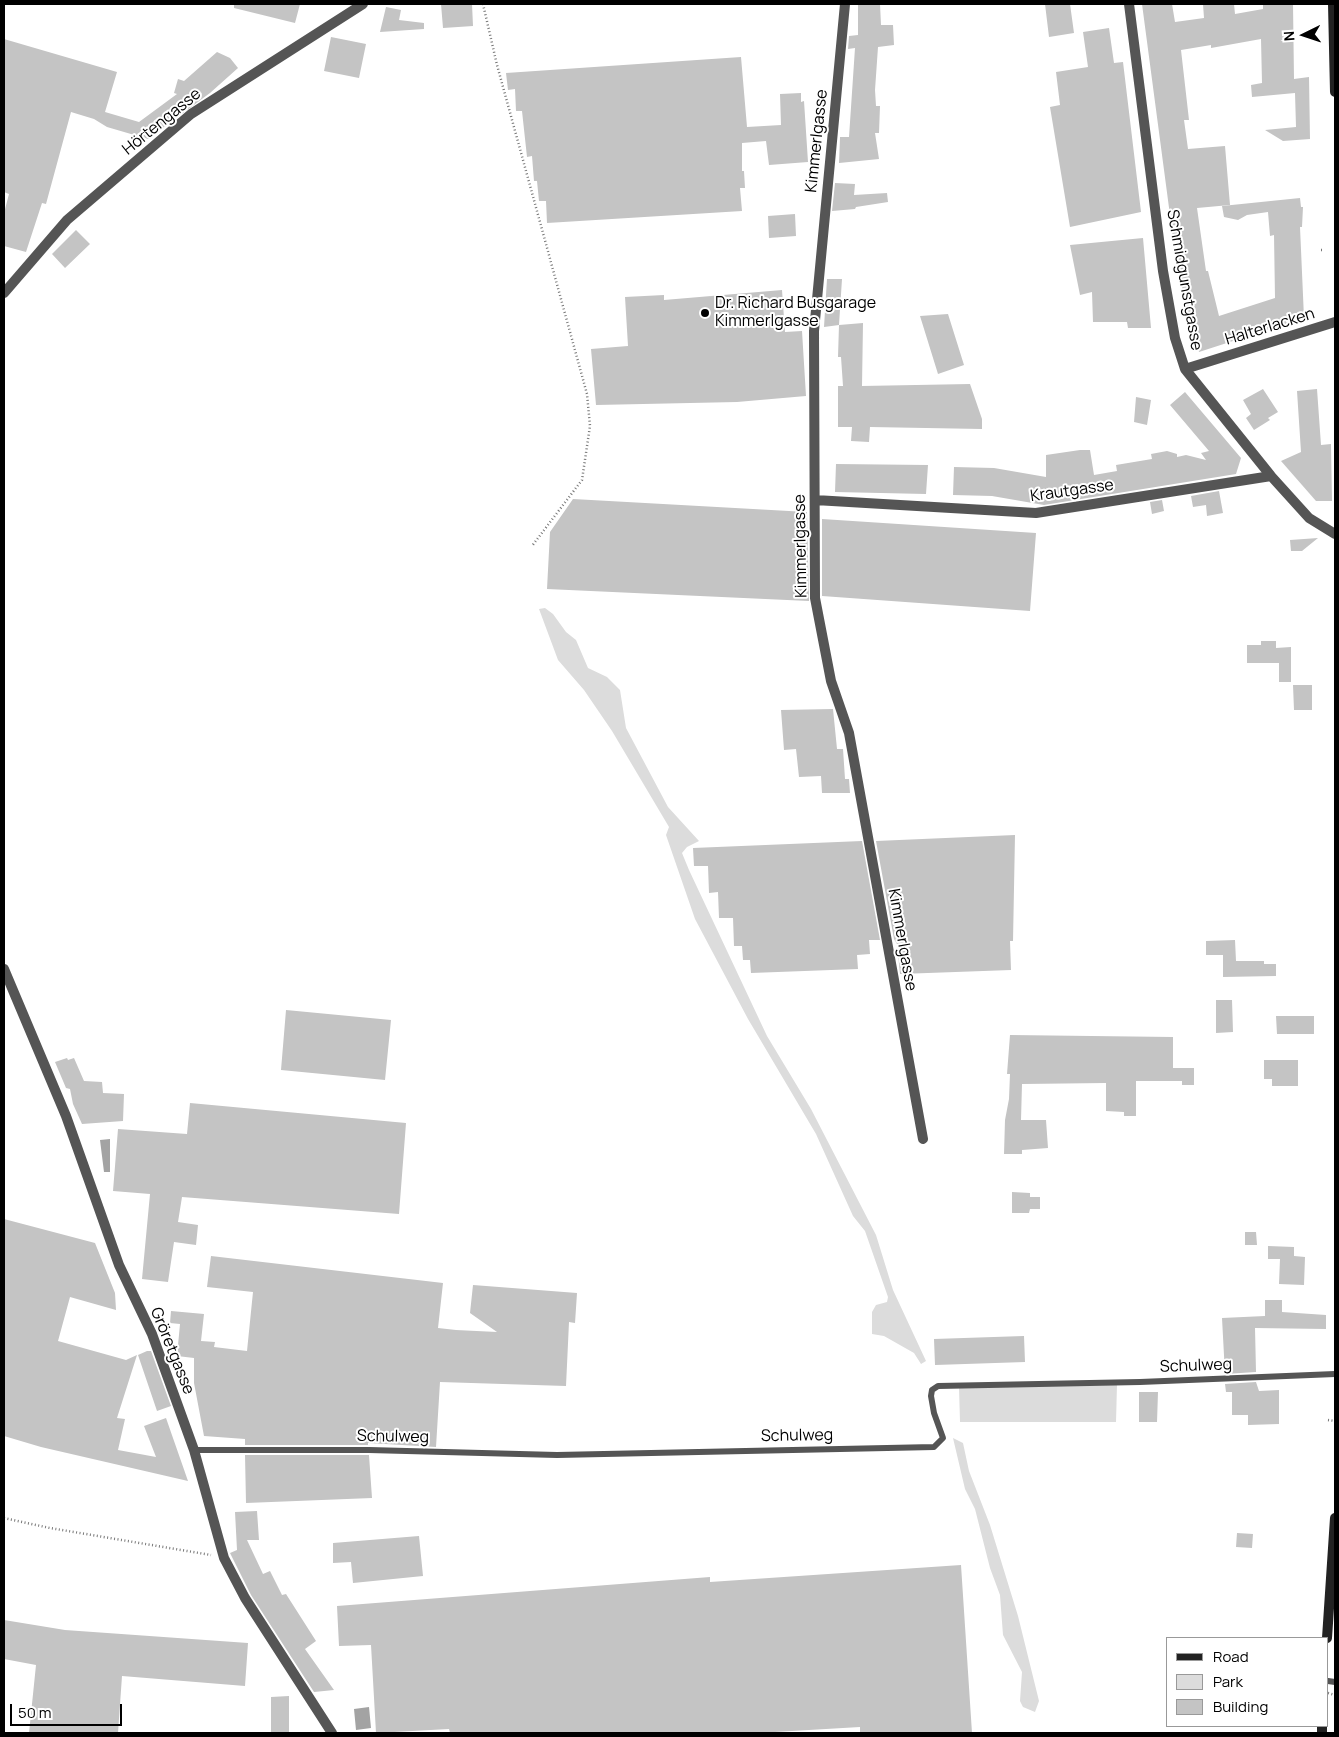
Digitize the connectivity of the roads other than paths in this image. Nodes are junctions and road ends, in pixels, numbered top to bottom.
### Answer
1 (363, 4) edge
2 (845, 4) edge
3 (1129, 4) edge
4 (1334, 4) edge
5 (1335, 92) edge
6 (4, 293) edge
7 (1335, 322) edge
8 (1185, 369) junction
9 (1271, 476) junction
10 (815, 500) junction
11 (1335, 534) edge
12 (4, 969) edge
13 (923, 1139) dead end
14 (1335, 1374) edge
15 (194, 1450) junction
16 (1335, 1518) edge
17 (1328, 1637) edge
18 (332, 1733) edge

1 - 6 street, Hörtengasse
2 - 10 street, Kimmerlgasse
3 - 8 street, Schmidgunstgasse
4 - 5 main road
7 - 8 street, Halterlacken
8 - 9 street, Schmidgunstgasse
9 - 10 street, Krautgasse
9 - 11 street, Schmidgunstgasse
10 - 13 street, Kimmerlgasse
12 - 15 street, Gröretgasse
14 - 15 lane, Schulweg
15 - 18 street, Gröretgasse
16 - 17 main road

